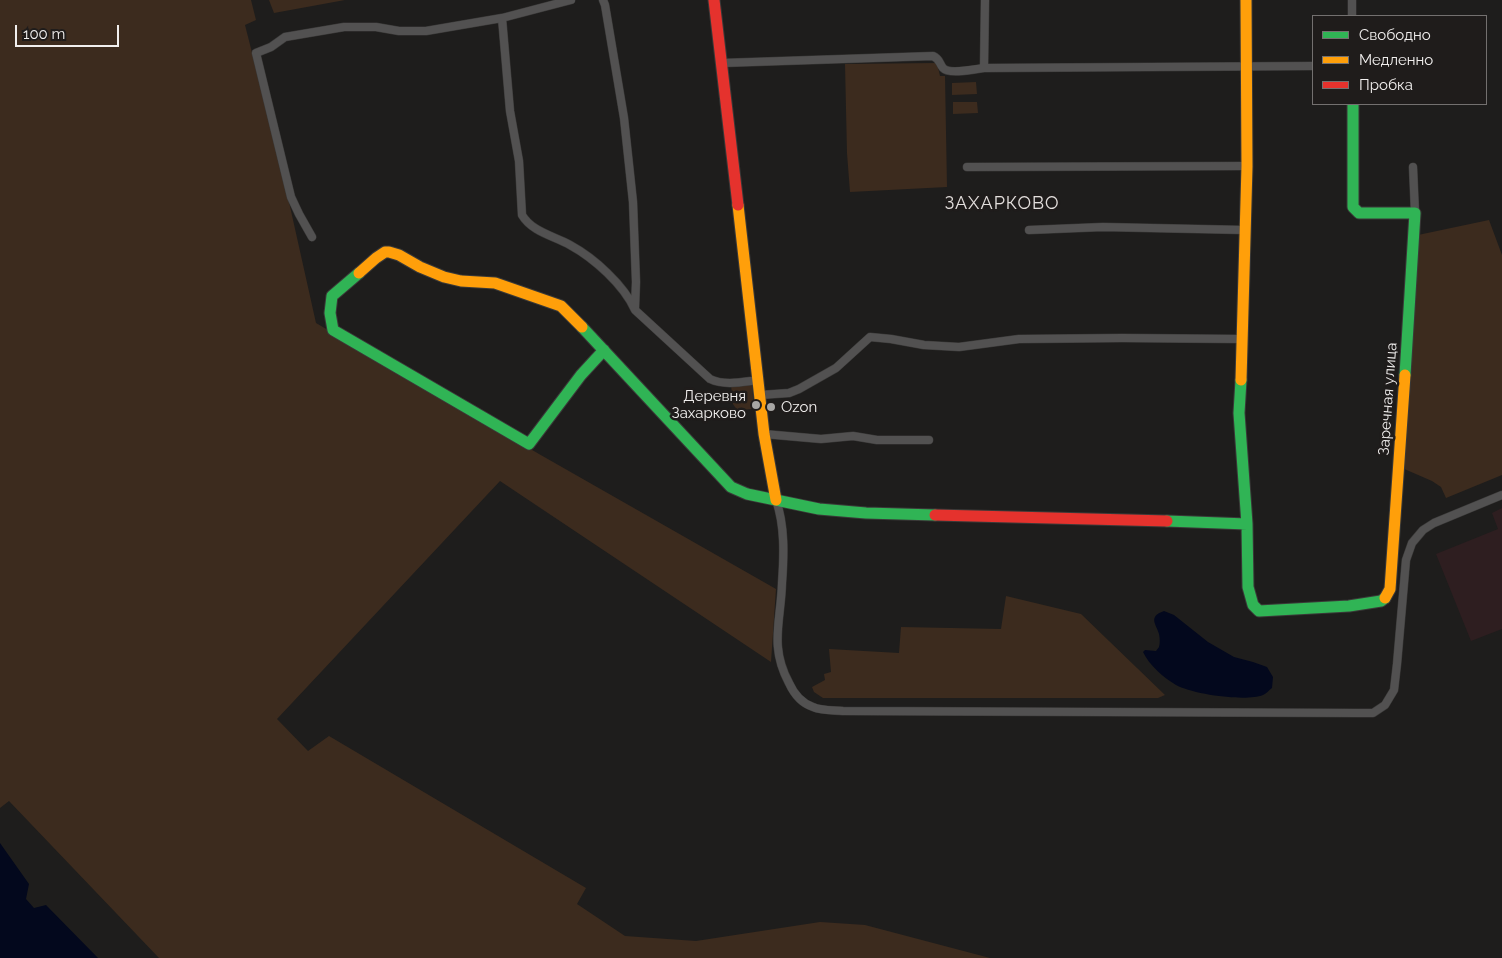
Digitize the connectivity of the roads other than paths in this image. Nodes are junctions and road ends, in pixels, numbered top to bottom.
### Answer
1 (571, 0) edge
2 (603, 0) edge
3 (714, 0) edge
4 (985, 0) edge
5 (1246, 0) edge
6 (1352, 0) edge
7 (1352, 15) edge
8 (502, 18) junction
9 (722, 63) junction
10 (1246, 66) junction
11 (1312, 66) edge
12 (984, 68) junction
13 (1353, 105) edge
14 (1247, 166) junction
15 (967, 167) dead end
16 (1413, 167) dead end
17 (1415, 213) junction
18 (1030, 230) dead end
19 (1245, 230) junction
20 (312, 237) dead end
21 (635, 310) junction
22 (1243, 339) junction
23 (604, 350) junction
24 (759, 380) junction
25 (760, 395) junction
26 (764, 434) junction
27 (929, 440) dead end
28 (1502, 495) edge
29 (776, 500) junction
30 (1247, 524) junction

1 - 8 street
2 - 21 street
3 - 9 street
4 - 12 street
5 - 10 street
6 - 7 street
8 - 20 street
8 - 21 street
9 - 12 street
9 - 24 street
10 - 11 street
10 - 12 street
10 - 14 street
13 - 17 street
14 - 15 street
14 - 19 street
16 - 17 street
17 - 30 street, Заречная улица
18 - 19 street
19 - 22 street
21 - 24 street
22 - 25 street
22 - 30 street
23 - 23 street
23 - 29 street
24 - 25 street
25 - 26 street
26 - 27 street
26 - 29 street
28 - 29 street
29 - 30 street

